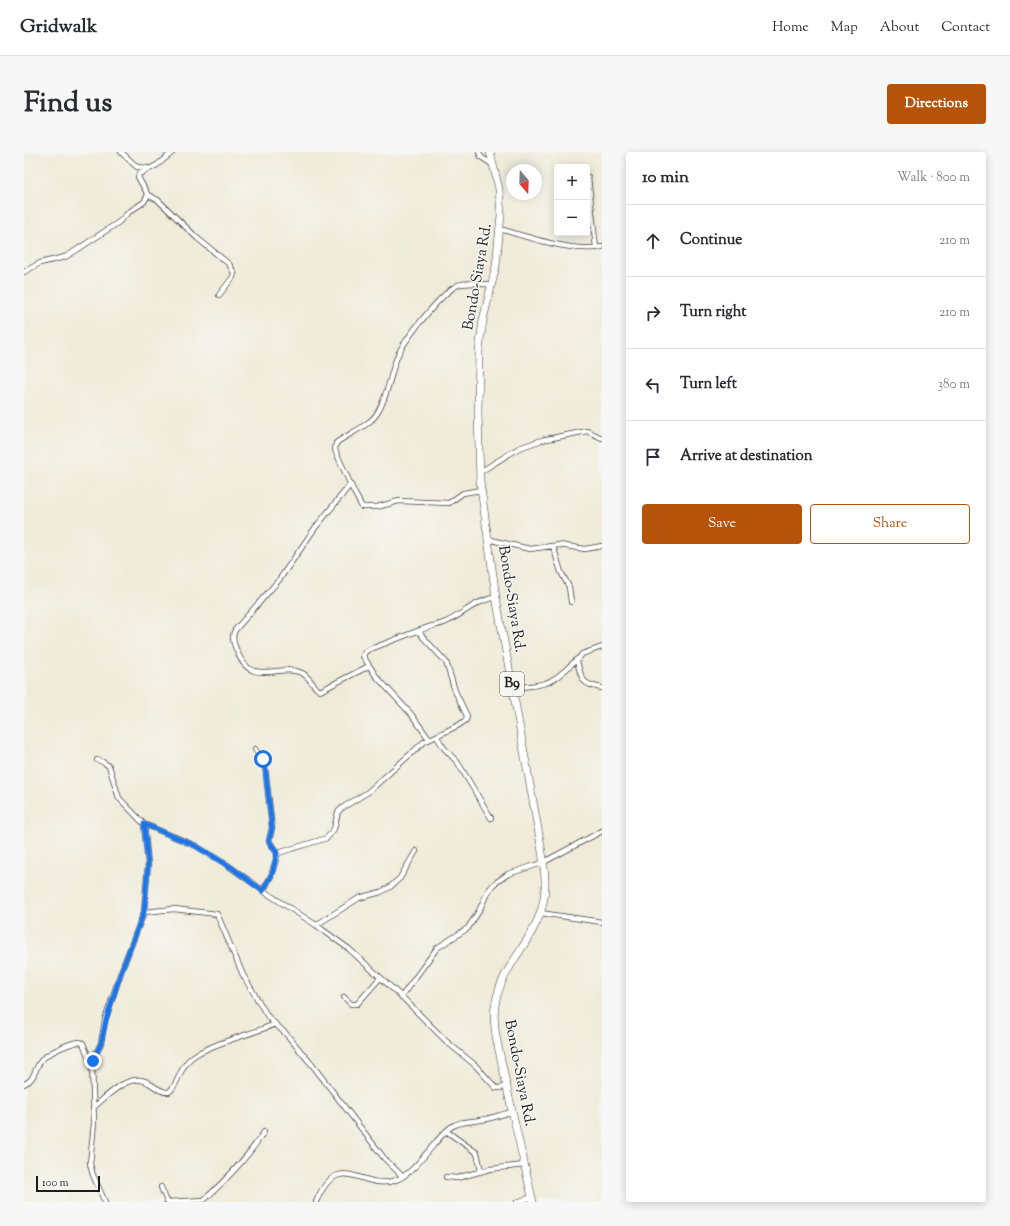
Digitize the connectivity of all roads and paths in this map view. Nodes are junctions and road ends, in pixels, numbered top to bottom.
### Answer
1 (121, 152) edge
2 (173, 152) edge
3 (479, 152) edge
4 (490, 152) edge
5 (495, 166) junction
6 (150, 168) junction
7 (148, 195) junction
8 (590, 196) edge
9 (500, 229) junction
10 (602, 247) edge
11 (596, 248) junction
12 (24, 272) edge
13 (492, 285) junction
14 (219, 295) dead end
15 (602, 438) edge
16 (480, 472) junction
17 (350, 484) junction
18 (481, 490) junction
19 (487, 539) junction
20 (553, 546) junction
21 (602, 546) edge
22 (496, 597) junction
23 (571, 602) dead end
24 (420, 630) junction
25 (602, 647) edge
26 (577, 659) junction
27 (369, 666) junction
28 (513, 688) junction
29 (602, 688) edge
30 (436, 737) junction
31 (429, 739) junction
32 (255, 749) dead end
33 (97, 760) dead end
34 (491, 818) dead end
35 (144, 824) junction
36 (602, 830) edge
37 (416, 851) dead end
38 (277, 853) junction
39 (542, 863) junction
40 (263, 891) junction
41 (144, 912) junction
42 (540, 913) junction
43 (602, 922) edge
44 (316, 925) junction
45 (380, 978) junction
46 (344, 997) dead end
47 (401, 997) junction
48 (274, 1024) junction
49 (93, 1061) junction
50 (24, 1084) edge
51 (507, 1087) junction
52 (92, 1108) junction
53 (512, 1112) junction
54 (446, 1131) junction
55 (264, 1132) dead end
56 (524, 1165) junction
57 (481, 1171) junction
58 (402, 1176) junction
59 (446, 1177) dead end
60 (161, 1187) dead end
61 (532, 1199) edge
62 (105, 1202) edge
63 (167, 1202) edge
64 (316, 1202) edge
65 (517, 1202) edge

1 - 6 street
2 - 6 street
3 - 5 street
4 - 5 highway, Bondo-Siaya Rd. / B9
5 - 9 highway, Bondo-Siaya Rd. / B9
6 - 7 street
7 - 12 street
7 - 14 street
8 - 11 street
9 - 11 street
9 - 13 highway, Bondo-Siaya Rd. / B9
10 - 11 street
13 - 16 highway, Bondo-Siaya Rd. / B9
13 - 17 street
15 - 16 street
16 - 18 highway, Bondo-Siaya Rd. / B9
17 - 18 street
17 - 27 street
18 - 19 highway, Bondo-Siaya Rd. / B9
19 - 20 street
19 - 22 highway, Bondo-Siaya Rd. / B9
20 - 21 street
20 - 23 street
22 - 24 street
22 - 28 highway, Bondo-Siaya Rd. / B9
24 - 27 street
24 - 30 street
25 - 26 street
26 - 28 street
26 - 29 street
27 - 31 street
28 - 39 highway, Bondo-Siaya Rd. / B9
30 - 31 street
30 - 34 street
31 - 38 street
32 - 38 street
33 - 35 street
35 - 40 street
35 - 41 street
36 - 39 street
37 - 44 street
38 - 40 street
39 - 42 highway, Bondo-Siaya Rd. / B9
39 - 47 street
40 - 44 street
41 - 48 street
41 - 49 street
42 - 43 street
42 - 51 highway, Bondo-Siaya Rd. / B9
44 - 45 street
45 - 46 street
45 - 47 street
47 - 51 street
48 - 52 street
48 - 58 street
49 - 50 street
49 - 52 street
51 - 53 highway, Bondo-Siaya Rd. / B9
52 - 62 street
53 - 54 street
53 - 56 highway, Bondo-Siaya Rd. / B9
54 - 57 street
54 - 58 street
55 - 63 street
56 - 57 street
56 - 61 highway, Bondo-Siaya Rd. / B9
57 - 59 street
58 - 64 street
60 - 63 street
61 - 65 street

